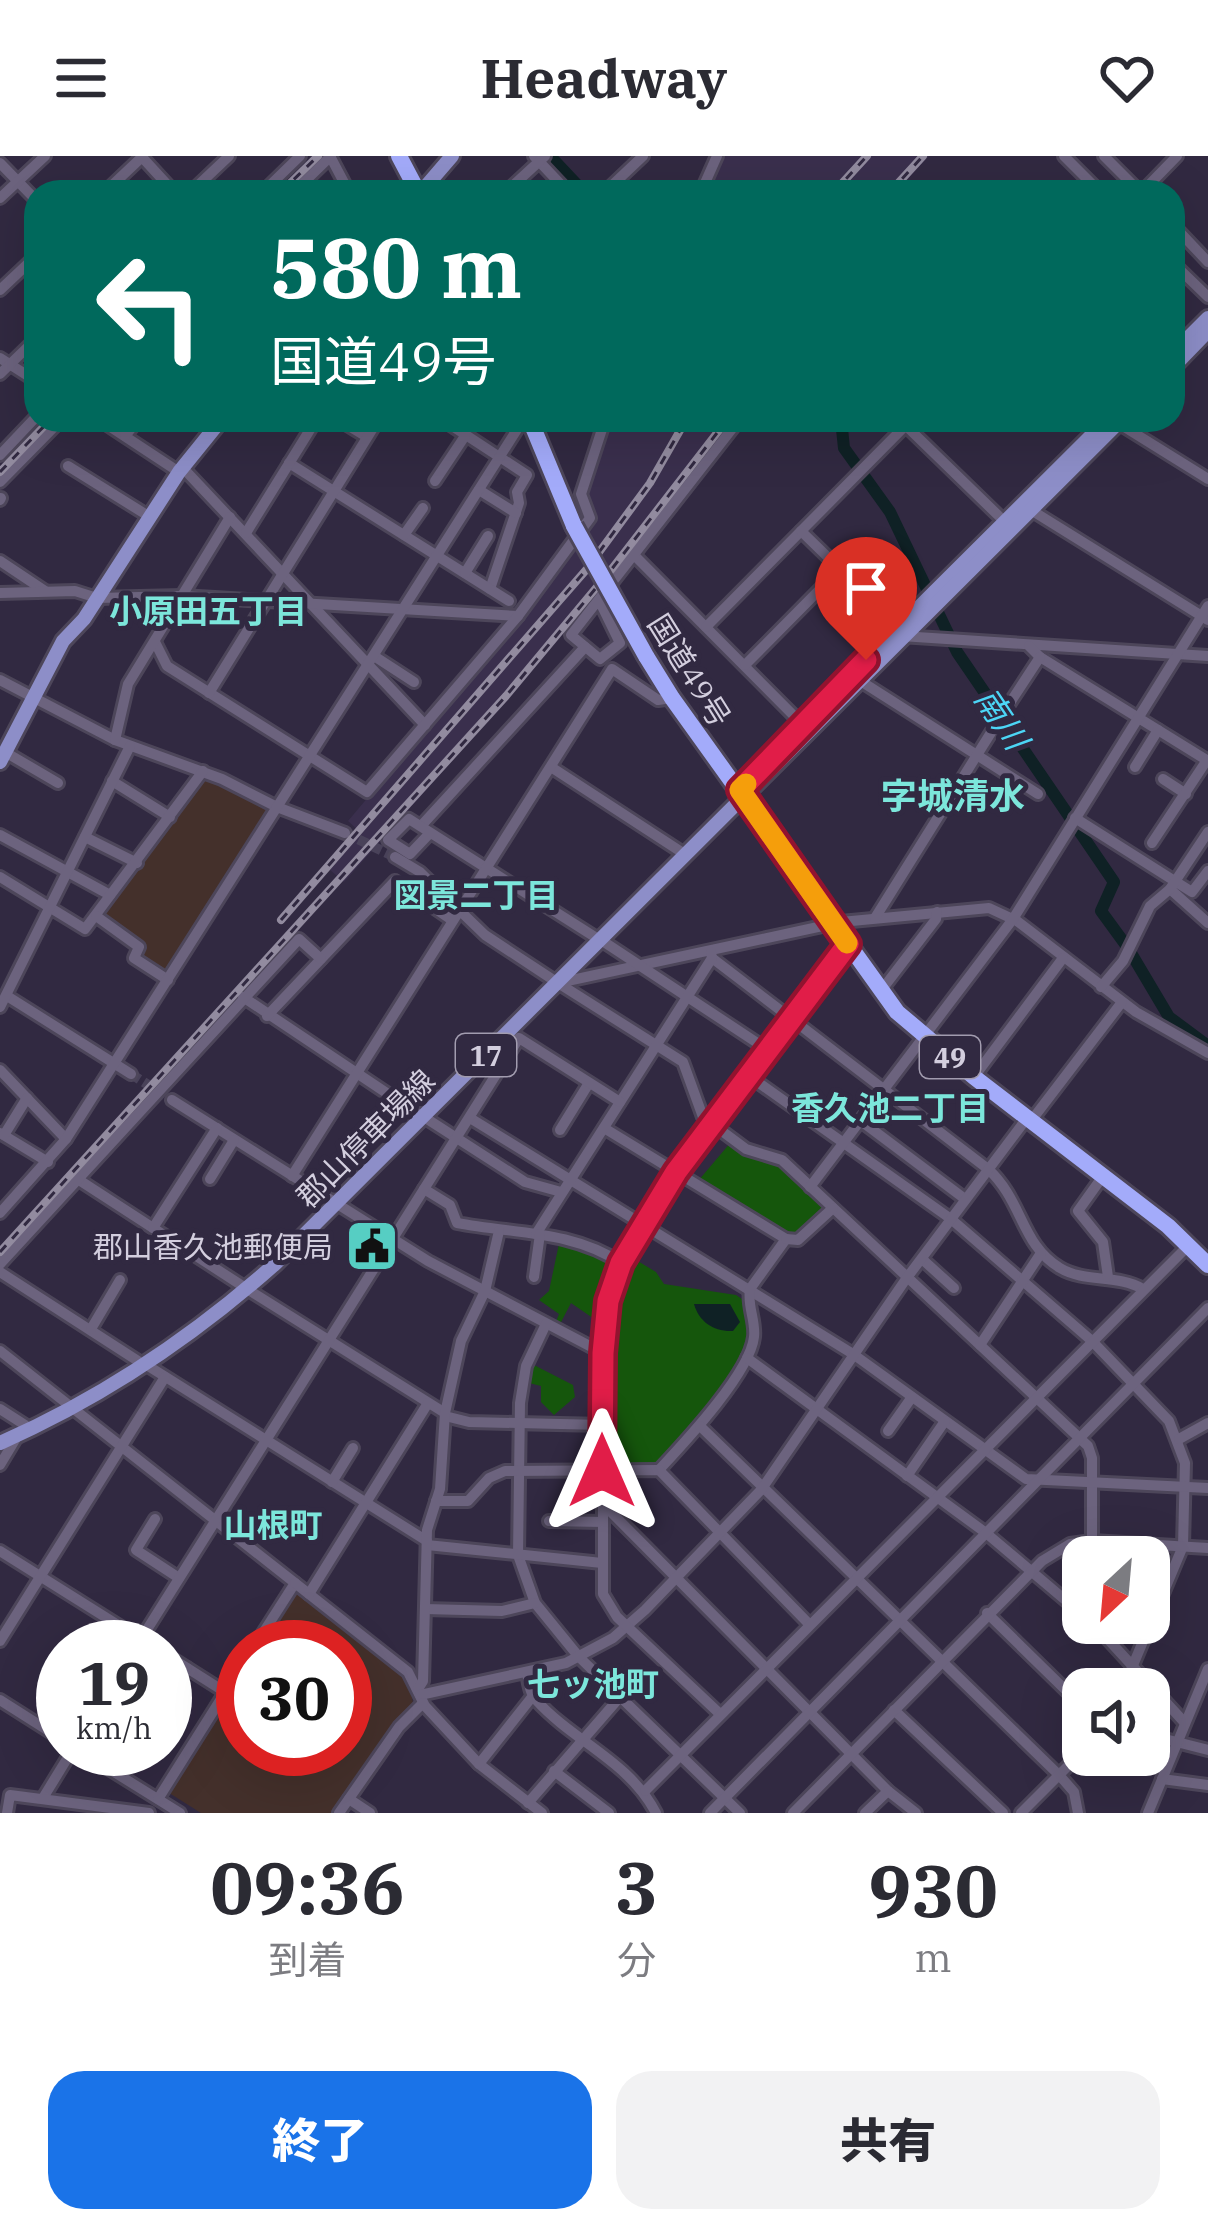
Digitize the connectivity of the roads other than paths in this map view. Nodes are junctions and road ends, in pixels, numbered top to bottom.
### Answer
1 (45, 156) edge
2 (142, 156) edge
3 (229, 156) edge
4 (300, 156) edge
5 (330, 156) edge
6 (452, 156) edge
7 (643, 156) edge
8 (1064, 156) edge
9 (1103, 156) edge
10 (1177, 156) edge
11 (540, 158) edge
12 (0, 163) edge
13 (117, 180) edge
14 (163, 180) edge
15 (204, 180) edge
16 (275, 180) edge
17 (306, 180) edge
18 (431, 180) edge
19 (518, 180) edge
20 (618, 180) edge
21 (1088, 180) edge
22 (1128, 180) edge
23 (1153, 180) edge
24 (18, 181) junction
25 (24, 187) edge
26 (0, 198) edge
27 (1185, 238) edge
28 (1208, 262) edge
29 (24, 267) edge
30 (1185, 275) edge
31 (0, 290) edge
32 (1208, 297) edge
33 (1208, 318) edge
34 (1185, 341) edge
35 (5, 361) edge
36 (0, 374) edge
37 (24, 430) edge
38 (49, 432) edge
39 (119, 432) edge
40 (128, 432) edge
41 (211, 432) edge
42 (308, 432) edge
43 (359, 432) edge
44 (371, 432) edge
45 (460, 432) edge
46 (518, 432) edge
47 (532, 432) edge
48 (601, 432) edge
49 (730, 432) edge
50 (897, 432) edge
51 (916, 432) edge
52 (1104, 432) edge
53 (1105, 432) edge
54 (1133, 432) edge
55 (125, 436) junction
56 (465, 436) junction
57 (367, 437) junction
58 (0, 455) edge
59 (500, 457) junction
60 (289, 463) junction
61 (68, 466) dead end
62 (181, 470) junction
63 (1208, 479) edge
64 (0, 482) edge
65 (435, 482) dead end
66 (478, 490) junction
67 (334, 491) junction
68 (423, 508) dead end
69 (1031, 510) junction
70 (516, 513) junction
71 (150, 517) junction
72 (230, 517) junction
73 (1005, 522) junction
74 (801, 531) junction
75 (246, 533) junction
76 (404, 536) junction
77 (488, 536) dead end
78 (436, 555) junction
79 (635, 556) junction
80 (0, 561) edge
81 (285, 573) junction
82 (465, 573) junction
83 (490, 589) junction
84 (45, 591) junction
85 (0, 592) edge
86 (182, 596) junction
87 (98, 598) junction
88 (599, 600) junction
89 (509, 601) dead end
90 (266, 602) junction
91 (930, 603) junction
92 (312, 605) junction
93 (404, 608) junction
94 (1206, 614) edge
95 (518, 616) junction
96 (706, 627) junction
97 (900, 635) junction
98 (155, 642) junction
99 (1030, 646) junction
100 (585, 647) junction
101 (1179, 654) junction
102 (1208, 656) edge
103 (1040, 657) junction
104 (370, 661) junction
105 (745, 665) junction
106 (0, 680) edge
107 (859, 680) junction
108 (415, 682) dead end
109 (209, 693) junction
110 (34, 697) junction
111 (672, 698) junction
112 (1006, 709) dead end
113 (1138, 718) junction
114 (997, 723) dead end
115 (802, 724) junction
116 (425, 725) junction
117 (1158, 730) junction
118 (115, 740) junction
119 (130, 746) junction
120 (976, 755) junction
121 (308, 756) junction
122 (3, 757) edge
123 (1208, 761) edge
124 (551, 767) junction
125 (1135, 767) dead end
126 (203, 771) junction
127 (1162, 779) dead end
128 (112, 782) junction
129 (58, 783) dead end
130 (743, 794) junction
131 (1037, 794) dead end
132 (1186, 794) junction
133 (277, 807) junction
134 (170, 817) junction
135 (1075, 818) junction
136 (1208, 832) edge
137 (345, 833) tunnel mouth
138 (0, 835) edge
139 (85, 837) junction
140 (1152, 843) dead end
141 (683, 852) junction
142 (395, 857) tunnel mouth
143 (136, 863) junction
144 (486, 867) junction
145 (1208, 871) edge
146 (68, 873) junction
147 (0, 877) edge
148 (1173, 885) junction
149 (110, 895) junction
150 (51, 907) junction
151 (937, 912) junction
152 (96, 916) junction
153 (455, 916) junction
154 (875, 919) junction
155 (1012, 919) junction
156 (1208, 923) edge
157 (832, 924) junction
158 (598, 938) junction
159 (848, 944) junction
160 (711, 954) junction
161 (1063, 958) junction
162 (321, 959) junction
163 (640, 965) junction
164 (168, 980) junction
165 (555, 981) junction
166 (1101, 987) junction
167 (880, 992) junction
168 (688, 995) junction
169 (243, 997) junction
170 (4, 1001) edge
171 (1122, 1002) junction
172 (267, 1016) junction
173 (791, 1018) junction
174 (926, 1036) junction
175 (655, 1045) junction
176 (768, 1050) junction
177 (1208, 1052) edge
178 (114, 1064) junction
179 (0, 1070) edge
180 (131, 1074) tunnel mouth
181 (356, 1075) junction
182 (749, 1076) junction
183 (974, 1077) junction
184 (589, 1083) junction
185 (884, 1089) junction
186 (27, 1098) junction
187 (172, 1100) tunnel mouth
188 (620, 1102) junction
189 (421, 1116) junction
190 (470, 1118) junction
191 (1029, 1119) junction
192 (861, 1121) junction
193 (711, 1124) junction
194 (217, 1128) junction
195 (604, 1128) junction
196 (560, 1130) dead end
197 (2, 1134) edge
198 (456, 1138) junction
199 (66, 1139) junction
200 (234, 1140) junction
201 (844, 1143) junction
202 (48, 1162) junction
203 (988, 1169) junction
204 (676, 1172) junction
205 (292, 1175) junction
206 (1103, 1176) junction
207 (210, 1179) dead end
208 (569, 1179) junction
209 (80, 1180) junction
210 (810, 1187) junction
211 (424, 1189) junction
212 (561, 1192) junction
213 (965, 1198) junction
214 (335, 1202) junction
215 (2, 1208) edge
216 (833, 1208) junction
217 (950, 1219) junction
218 (646, 1224) junction
219 (153, 1228) junction
220 (499, 1231) junction
221 (538, 1234) junction
222 (393, 1239) junction
223 (786, 1239) junction
224 (1190, 1244) junction
225 (1041, 1253) junction
226 (922, 1259) junction
227 (621, 1263) junction
228 (1208, 1265) edge
229 (0, 1268) edge
230 (534, 1277) dead end
231 (1108, 1277) junction
232 (906, 1279) junction
233 (120, 1280) dead end
234 (1022, 1281) junction
235 (244, 1287) junction
236 (954, 1288) dead end
237 (750, 1289) junction
238 (1143, 1289) junction
239 (484, 1291) junction
240 (1208, 1308) edge
241 (546, 1324) junction
242 (91, 1329) junction
243 (328, 1340) junction
244 (1092, 1341) junction
245 (980, 1345) junction
246 (0, 1351) edge
247 (603, 1353) junction
248 (853, 1354) junction
249 (747, 1358) junction
250 (142, 1363) junction
251 (165, 1377) junction
252 (1135, 1383) junction
253 (912, 1397) junction
254 (1036, 1397) junction
255 (428, 1403) junction
256 (70, 1406) junction
257 (0, 1409) edge
258 (815, 1409) junction
259 (445, 1414) junction
260 (945, 1421) junction
261 (520, 1423) junction
262 (1208, 1423) edge
263 (603, 1425) junction
264 (700, 1426) junction
265 (21, 1430) junction
266 (888, 1431) dead end
267 (1080, 1438) junction
268 (1179, 1439) junction
269 (0, 1440) edge
270 (266, 1441) junction
271 (123, 1446) junction
272 (353, 1448) dead end
273 (984, 1449) junction
274 (0, 1466) edge
275 (519, 1470) junction
276 (659, 1470) junction
277 (602, 1471) junction
278 (907, 1476) junction
279 (332, 1482) junction
280 (1037, 1482) junction
281 (1092, 1485) junction
282 (763, 1486) junction
283 (1186, 1487) junction
284 (1208, 1488) edge
285 (937, 1497) junction
286 (436, 1501) junction
287 (365, 1503) junction
288 (603, 1504) junction
289 (155, 1519) dead end
290 (216, 1520) junction
291 (549, 1521) dead end
292 (603, 1522) junction
293 (720, 1532) junction
294 (986, 1534) junction
295 (1092, 1536) edge
296 (427, 1543) junction
297 (1170, 1545) edge
298 (1183, 1546) junction
299 (1208, 1548) edge
300 (1062, 1549) edge
301 (0, 1550) edge
302 (518, 1556) junction
303 (602, 1563) junction
304 (1031, 1570) junction
305 (40, 1576) junction
306 (677, 1577) junction
307 (857, 1577) junction
308 (179, 1579) junction
309 (295, 1583) junction
310 (309, 1594) junction
311 (1062, 1597) edge
312 (535, 1603) junction
313 (424, 1609) junction
314 (987, 1613) junction
315 (104, 1620) edge
316 (153, 1620) edge
317 (271, 1620) edge
318 (901, 1620) junction
319 (809, 1624) junction
320 (628, 1626) junction
321 (0, 1641) edge
322 (1115, 1644) edge
323 (579, 1657) junction
324 (942, 1660) junction
325 (1133, 1666) junction
326 (768, 1667) junction
327 (526, 1673) junction
328 (1206, 1677) edge
329 (1062, 1686) edge
330 (420, 1696) junction
331 (532, 1697) junction
332 (620, 1697) junction
333 (0, 1700) edge
334 (216, 1706) edge
335 (894, 1710) junction
336 (811, 1711) junction
337 (719, 1714) junction
338 (36, 1723) edge
339 (1184, 1723) junction
340 (584, 1737) junction
341 (1170, 1742) edge
342 (1176, 1744) junction
343 (1208, 1750) edge
344 (851, 1753) junction
345 (678, 1756) junction
346 (1170, 1759) edge
347 (479, 1764) junction
348 (554, 1771) junction
349 (57, 1776) edge
350 (120, 1776) edge
351 (1060, 1776) junction
352 (1163, 1776) edge
353 (1170, 1776) edge
354 (1208, 1785) edge
355 (645, 1791) junction
356 (888, 1791) junction
357 (43, 1798) junction
358 (158, 1799) junction
359 (349, 1799) junction
360 (723, 1799) junction
361 (528, 1802) junction
362 (1153, 1812) edge
363 (7, 1813) edge
364 (149, 1813) edge
365 (180, 1813) edge
366 (339, 1813) edge
367 (370, 1813) edge
368 (542, 1813) edge
369 (609, 1813) edge
370 (656, 1813) edge
371 (710, 1813) edge
372 (740, 1813) edge
373 (794, 1813) edge
374 (865, 1813) edge
375 (916, 1813) edge
376 (1003, 1813) edge
377 (1021, 1813) edge
378 (1078, 1813) edge

1 - 24 street
2 - 13 street
2 - 14 street
3 - 15 street
4 - 16 street
5 - 17 street
6 - 18 main road
7 - 20 street
8 - 21 street
9 - 22 street
10 - 23 street
11 - 19 street
12 - 24 street
24 - 25 street
24 - 26 street
27 - 28 street
29 - 31 street
30 - 32 street
33 - 34 main road
35 - 36 street
37 - 58 street
38 - 64 street
39 - 55 street
40 - 55 street
41 - 62 main road
42 - 60 street
43 - 57 street
44 - 57 street
45 - 56 street
46 - 59 street
47 - 111 highway, 国道49号 / 49, bridge
48 - 95 street
49 - 79 street
50 - 74 street
51 - 73 street
52 - 73 main road, 郡山停車場線 / 17
53 - 69 main road, 郡山停車場線 / 17
54 - 63 street
55 - 62 street
56 - 59 street
56 - 65 street
57 - 67 street
59 - 66 street
59 - 70 street
60 - 67 street
60 - 75 street
61 - 71 street
62 - 71 main road
62 - 72 street
66 - 70 street
66 - 78 street
67 - 76 street
67 - 81 street
68 - 76 street
69 - 91 main road, 郡山停車場線 / 17
69 - 94 street
70 - 83 street
71 - 87 main road
72 - 75 street
72 - 86 street
73 - 91 main road, 郡山停車場線 / 17
74 - 96 street
74 - 105 street
75 - 81 street
76 - 78 street
77 - 82 street
78 - 82 street
78 - 93 street
79 - 88 street
79 - 96 street
80 - 84 street
81 - 90 street
81 - 92 street
82 - 83 street
83 - 89 street
84 - 85 street
84 - 87 street
86 - 87 street
86 - 90 street
86 - 98 street
87 - 110 main road
88 - 100 street
88 - 100 street
90 - 92 street
90 - 109 street
91 - 97 main road, 郡山停車場線 / 17
92 - 93 street
92 - 104 street
93 - 95 street
93 - 104 street
94 - 101 street
95 - 116 street
96 - 105 street
97 - 99 street
97 - 107 main road, 郡山停車場線 / 17
97 - 115 main road, 郡山停車場線 / 17
98 - 109 street
98 - 118 street
99 - 101 street
99 - 103 street
100 - 144 street
101 - 102 street
101 - 113 street
103 - 112 street
103 - 113 street
104 - 108 street
104 - 116 street
104 - 121 street
105 - 115 street
106 - 110 street
107 - 120 street
107 - 130 main road, 郡山停車場線 / 17
109 - 121 street
110 - 118 street
110 - 122 main road
111 - 124 street
111 - 130 highway, 国道49号 / 49
113 - 117 street
113 - 135 street
114 - 120 street
115 - 130 main road, 郡山停車場線 / 17
116 - 121 street
117 - 123 street
117 - 125 street
118 - 119 street
119 - 126 street
119 - 128 street
120 - 131 street
120 - 154 street
121 - 133 street
122 - 129 street
123 - 132 street
124 - 141 street
124 - 144 street
126 - 133 street
126 - 134 street
127 - 132 street
128 - 134 street
128 - 139 street
130 - 141 main road, 郡山停車場線 / 17
130 - 157 highway, 国道49号 / 49
132 - 140 street
133 - 137 street
133 - 164 street
134 - 143 street
135 - 148 street
135 - 155 street
136 - 148 street
138 - 146 street
139 - 143 street
139 - 146 street
141 - 158 main road, 郡山停車場線 / 17
142 - 153 street
143 - 149 street
144 - 153 street
144 - 158 street
145 - 148 street
146 - 149 street
146 - 150 street
147 - 150 street
148 - 156 street
148 - 166 street
149 - 152 street
150 - 152 street
150 - 170 street
151 - 154 street
151 - 155 street
151 - 167 street
152 - 164 street
153 - 162 street
153 - 165 street
153 - 181 street
154 - 157 street
155 - 161 street
155 - 174 street
157 - 159 highway, 国道49号 / 49
157 - 160 street
158 - 163 street
158 - 165 main road, 郡山停車場線 / 17
159 - 167 highway, 国道49号 / 49
159 - 173 street
160 - 163 street
160 - 168 street
160 - 173 street
161 - 166 street
161 - 183 street
162 - 169 street
162 - 172 street
163 - 165 street
163 - 168 street
164 - 178 street
165 - 175 street
165 - 189 main road, 郡山停車場線 / 17
166 - 171 street
167 - 174 highway, 国道49号 / 49
168 - 175 street
168 - 176 street
169 - 172 street
169 - 209 street
170 - 178 street
171 - 177 street
171 - 191 street
172 - 181 street
173 - 176 street
173 - 185 street
174 - 183 highway, 国道49号 / 49
174 - 185 street
175 - 188 street
175 - 193 street
176 - 182 street
178 - 180 street
178 - 199 street
179 - 186 street
181 - 189 street
181 - 205 street
182 - 193 street
182 - 201 street
183 - 191 highway, 国道49号 / 49
184 - 188 street
184 - 190 street
184 - 196 street
185 - 192 street
185 - 203 street
186 - 197 street
186 - 199 street
187 - 194 street
188 - 195 street
189 - 198 street
189 - 214 main road, 郡山停車場線 / 17
190 - 198 street
190 - 208 street
191 - 203 street
191 - 206 highway, 国道49号 / 49
192 - 201 street
192 - 213 street
193 - 204 street
193 - 210 street
194 - 200 street
194 - 219 street
195 - 204 street
195 - 208 street
197 - 202 street
198 - 211 street
198 - 212 street
199 - 202 street
200 - 205 street
200 - 207 street
201 - 210 street
201 - 217 street
202 - 215 street
203 - 213 street
203 - 225 street
204 - 218 street
204 - 223 street
205 - 214 street
206 - 224 highway, 国道49号 / 49
206 - 231 street
208 - 212 street
208 - 218 street
209 - 219 street
209 - 229 street
210 - 216 street
211 - 220 street
211 - 222 street
212 - 221 street
213 - 217 street
214 - 222 street
214 - 235 main road, 郡山停車場線 / 17
216 - 223 street
216 - 232 street
217 - 226 street
217 - 234 street
218 - 227 street
218 - 237 street
219 - 235 street
220 - 221 street
220 - 239 street
221 - 227 street
221 - 230 street
222 - 239 street
222 - 243 street
223 - 237 street
224 - 228 highway, 国道49号 / 49
224 - 238 street
225 - 231 street
225 - 234 street
226 - 232 street
226 - 236 street
227 - 247 street
229 - 242 street
231 - 238 street
232 - 245 street
232 - 248 street
233 - 242 street
234 - 244 street
234 - 245 street
235 - 243 street
235 - 250 main road, 郡山停車場線 / 17
237 - 248 street
237 - 249 street
238 - 244 street
239 - 241 street
239 - 259 street
240 - 252 street
241 - 247 street
241 - 261 street
242 - 250 street
243 - 255 street
243 - 270 street
244 - 252 street
244 - 254 street
245 - 254 street
246 - 256 street
247 - 263 street
248 - 253 street
248 - 258 street
249 - 258 street
249 - 264 street
250 - 251 street
250 - 256 main road, 郡山停車場線 / 17
251 - 270 street
251 - 271 street
252 - 267 street
252 - 268 street
253 - 260 street
253 - 266 street
254 - 267 street
254 - 273 street
255 - 259 street
255 - 287 street
256 - 265 main road, 郡山停車場線 / 17
256 - 271 street
257 - 265 street
258 - 278 street
258 - 282 street
259 - 261 street
259 - 286 street
260 - 273 street
260 - 278 street
261 - 263 street
261 - 275 street
262 - 268 street
263 - 277 street
264 - 276 street
264 - 282 street
265 - 269 main road, 郡山停車場線 / 17
265 - 274 street
267 - 280 street
267 - 281 street
268 - 283 street
270 - 279 street
270 - 290 street
271 - 290 street
271 - 305 street
272 - 279 street
273 - 280 street
273 - 285 street
275 - 277 street
275 - 286 street
275 - 302 street
276 - 277 street
276 - 293 street
277 - 288 street
278 - 285 street
279 - 287 street
280 - 281 street
280 - 294 street
281 - 283 street
281 - 295 street
282 - 293 street
282 - 307 street
283 - 284 street
283 - 298 street
285 - 294 street
285 - 307 street
286 - 296 street
287 - 296 street
287 - 310 street
288 - 292 street
288 - 306 street
289 - 308 street
290 - 308 street
290 - 309 street
291 - 292 street
292 - 303 street
293 - 306 street
293 - 319 street
294 - 304 street
294 - 318 street
296 - 302 street
296 - 313 street
297 - 298 street
298 - 299 street
298 - 325 street
300 - 304 street
301 - 305 street
302 - 303 street
302 - 312 street
303 - 320 street
304 - 311 street
304 - 314 street
305 - 315 street
305 - 321 street
306 - 320 street
306 - 326 street
307 - 318 street
307 - 319 street
308 - 316 street
309 - 310 street
309 - 317 street
310 - 330 street
312 - 313 street
312 - 323 street
313 - 330 street
314 - 324 street
314 - 329 street
318 - 324 street
318 - 336 street
319 - 326 street
320 - 323 street
320 - 337 street
322 - 325 street
323 - 327 street
323 - 332 street
324 - 335 street
324 - 351 street
325 - 339 street
326 - 336 street
326 - 337 street
327 - 330 street
327 - 331 street
328 - 339 street
330 - 347 street
330 - 359 street
331 - 340 street
331 - 347 street
332 - 340 street
332 - 345 street
333 - 338 street
334 - 358 street
335 - 344 street
335 - 376 street
336 - 344 street
336 - 360 street
337 - 345 street
339 - 342 street
340 - 348 street
340 - 355 street
341 - 342 street
342 - 343 street
342 - 346 street
344 - 356 street
344 - 373 street
345 - 355 street
345 - 360 street
347 - 361 street
348 - 361 street
348 - 369 street
349 - 357 street
350 - 358 street
351 - 377 street
351 - 378 street
352 - 362 street
353 - 354 street
355 - 370 street
356 - 374 street
356 - 375 street
357 - 363 street
357 - 364 street
358 - 365 street
359 - 366 street
359 - 367 street
360 - 371 street
360 - 372 street
361 - 368 street

